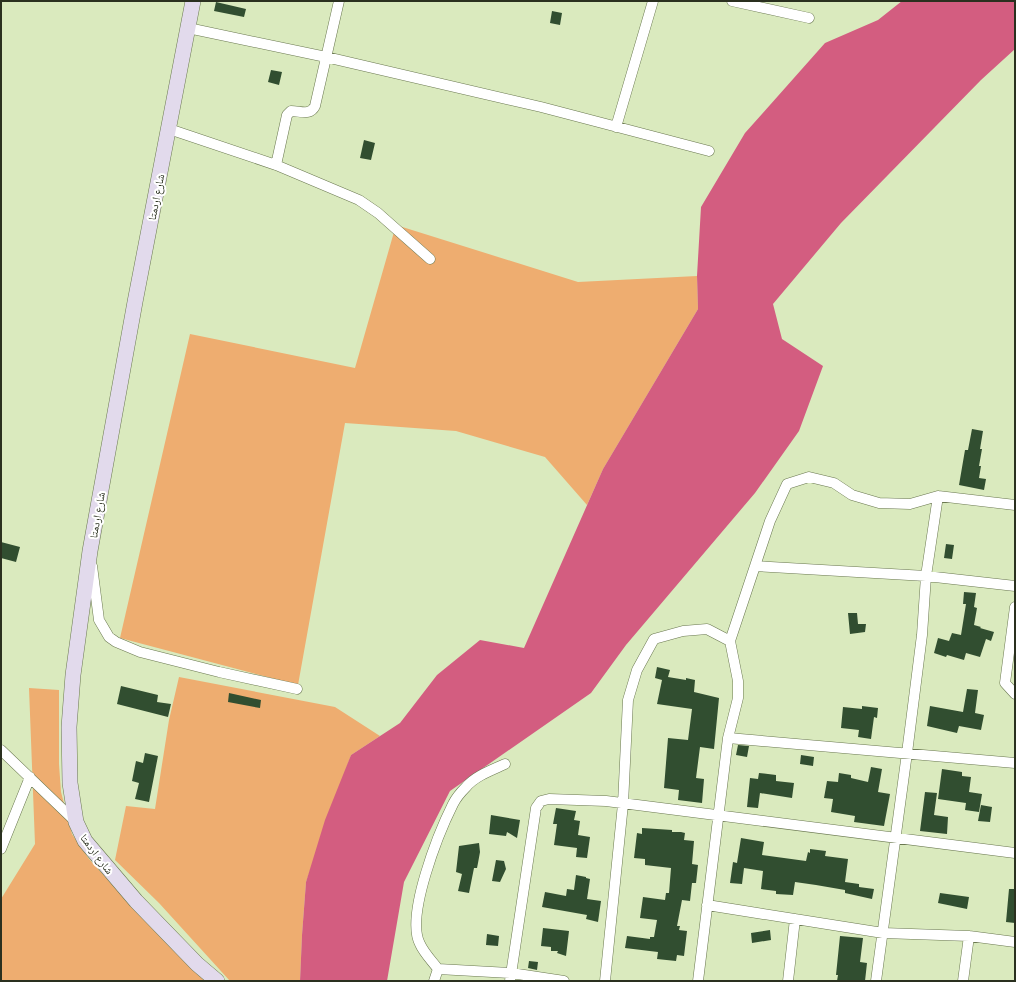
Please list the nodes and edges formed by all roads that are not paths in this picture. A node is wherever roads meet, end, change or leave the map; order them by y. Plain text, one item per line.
1 (193, 1) edge
2 (339, 1) edge
3 (653, 1) edge
4 (732, 1) edge
5 (809, 18) dead end
6 (188, 28) junction
7 (326, 57) junction
8 (616, 127) junction
9 (169, 129) junction
10 (708, 151) dead end
11 (276, 165) junction
12 (430, 259) dead end
13 (938, 496) junction
14 (1015, 505) edge
15 (90, 552) junction
16 (755, 566) junction
17 (926, 576) junction
18 (1015, 586) edge
19 (1015, 607) edge
20 (730, 641) junction
21 (297, 688) dead end
22 (1015, 694) edge
23 (728, 738) junction
24 (1, 750) edge
25 (907, 753) junction
26 (1015, 763) edge
27 (505, 764) dead end
28 (30, 777) junction
29 (623, 804) junction
30 (718, 816) junction
31 (76, 822) junction
32 (896, 838) junction
33 (1, 850) edge
34 (1015, 853) edge
35 (707, 905) junction
36 (795, 919) junction
37 (883, 933) junction
38 (969, 936) junction
39 (1015, 942) edge
40 (438, 969) junction
41 (510, 977) edge
42 (217, 981) edge
43 (434, 981) edge
44 (564, 981) edge
45 (604, 981) edge
46 (698, 981) edge
47 (788, 981) edge
48 (876, 981) edge
49 (963, 981) edge

1 - 6 main road, شارع اردمتا
2 - 7 street
3 - 8 street
4 - 5 street
6 - 7 street
6 - 9 main road, شارع اردمتا
7 - 8 street
7 - 11 street
8 - 10 street
9 - 11 street
9 - 15 main road, شارع اردمتا
11 - 12 street
13 - 14 street
13 - 16 street
13 - 17 street
15 - 21 street
15 - 31 main road, شارع اردمتا
16 - 17 street
16 - 20 street
17 - 18 street
17 - 25 street
19 - 22 street
20 - 23 street
20 - 29 street
23 - 25 street
23 - 30 street
24 - 28 street
25 - 26 street
25 - 32 street
27 - 40 street
28 - 31 street
28 - 33 street
29 - 30 street
29 - 41 street
29 - 45 street
30 - 32 street
30 - 35 street
31 - 42 main road, شارع اردمتا
32 - 34 street
32 - 37 street
35 - 36 street
35 - 46 street
36 - 37 street
36 - 47 street
37 - 38 street
37 - 48 street
38 - 39 street
38 - 49 street
40 - 41 street
40 - 43 street
41 - 44 street

